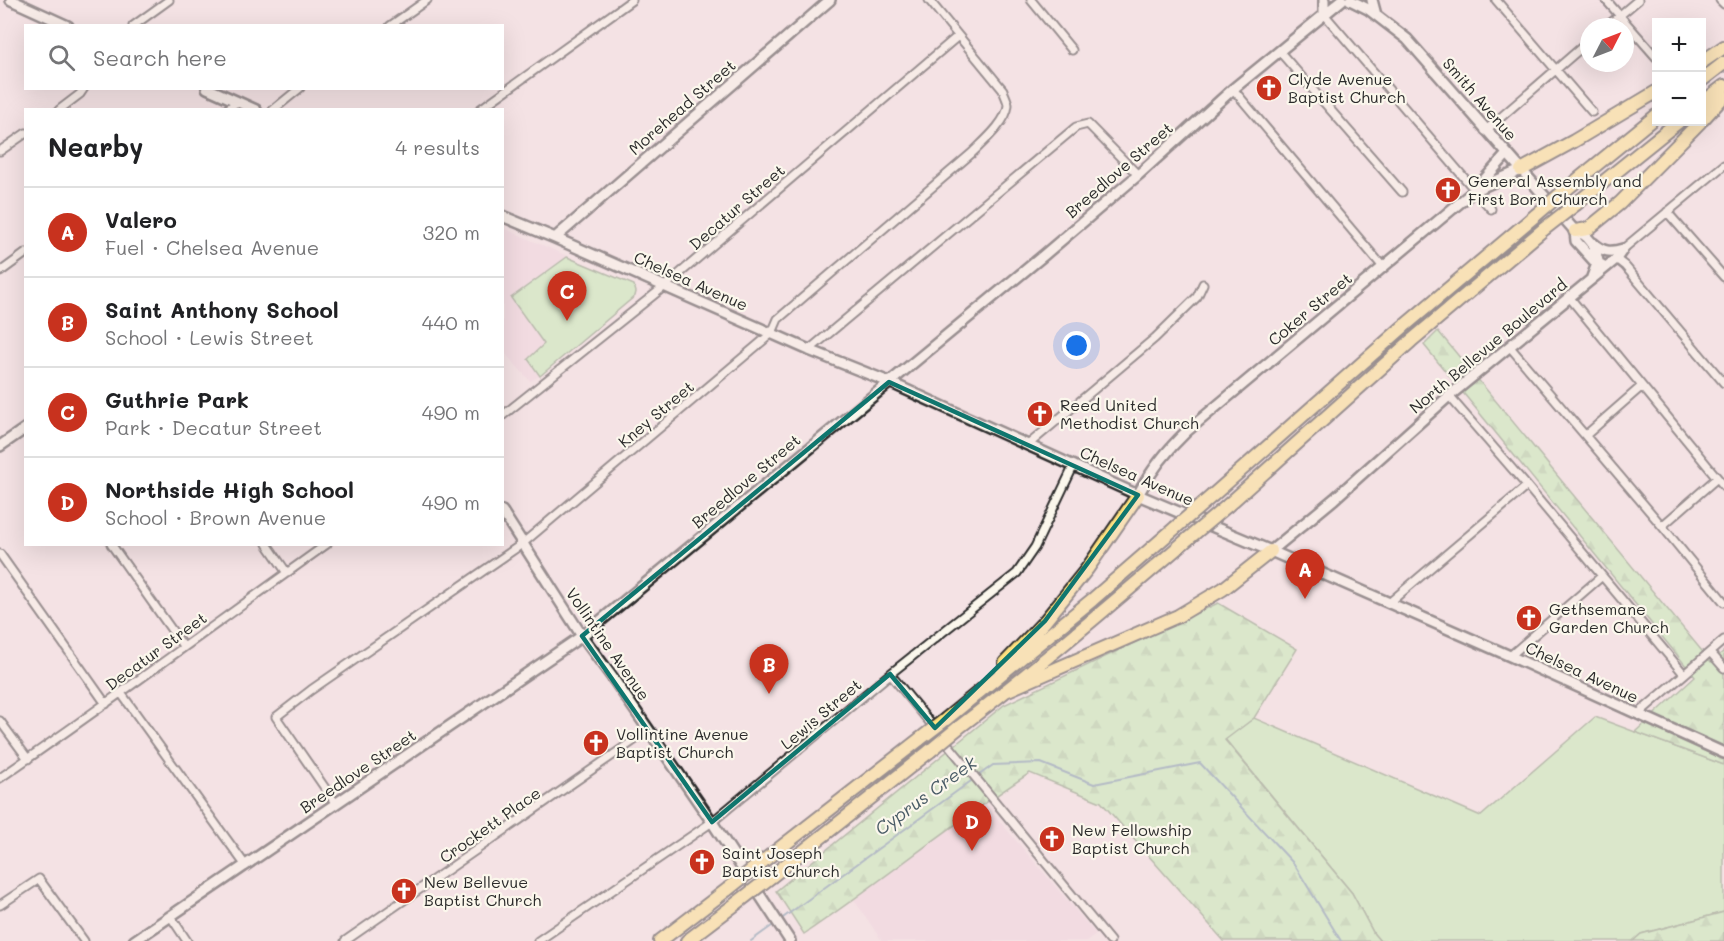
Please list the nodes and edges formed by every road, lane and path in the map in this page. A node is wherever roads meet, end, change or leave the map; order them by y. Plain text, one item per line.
1 (12, 0) edge
2 (169, 0) edge
3 (427, 0) edge
4 (632, 0) edge
5 (830, 0) edge
6 (929, 0) edge
7 (1031, 0) edge
8 (1324, 0) edge
9 (1342, 0) edge
10 (1350, 0) edge
11 (1371, 0) edge
12 (1496, 0) edge
13 (1606, 0) edge
14 (1638, 0) edge
15 (1720, 0) edge
16 (1724, 4) edge
17 (1324, 14) junction
18 (1376, 15) junction
19 (1619, 16) junction
20 (1617, 18) edge
21 (64, 24) edge
22 (136, 24) edge
23 (393, 24) edge
24 (958, 36) junction
25 (1724, 47) edge
26 (1580, 49) edge
27 (1072, 50) dead end
28 (1280, 52) junction
29 (1652, 53) edge
30 (1706, 59) edge
31 (1724, 63) edge
32 (1555, 70) junction
33 (1706, 76) edge
34 (1724, 86) edge
35 (1233, 89) junction
36 (83, 90) edge
37 (211, 90) edge
38 (298, 90) edge
39 (1652, 94) edge
40 (1724, 96) edge
41 (1706, 99) edge
42 (237, 102) junction
43 (62, 108) edge
44 (229, 108) edge
45 (251, 108) edge
46 (275, 108) edge
47 (482, 108) edge
48 (1592, 112) dead end
49 (1706, 116) edge
50 (1652, 119) edge
51 (1673, 126) edge
52 (1696, 126) edge
53 (1485, 130) junction
54 (24, 134) edge
55 (0, 151) edge
56 (1507, 154) junction
57 (1724, 165) edge
58 (1521, 170) junction
59 (1137, 175) junction
60 (1475, 190) junction
61 (1402, 192) dead end
62 (1491, 209) dead end
63 (1668, 212) junction
64 (504, 217) edge
65 (1575, 231) junction
66 (555, 238) junction
67 (1590, 240) junction
68 (1623, 249) junction
69 (24, 255) edge
70 (1613, 261) junction
71 (1598, 264) junction
72 (1383, 267) junction
73 (0, 272) edge
74 (1724, 278) edge
75 (1592, 279) junction
76 (1203, 284) dead end
77 (665, 286) junction
78 (1570, 298) junction
79 (772, 333) junction
80 (1510, 347) junction
81 (809, 350) junction
82 (889, 382) junction
83 (1724, 382) edge
84 (1642, 386) junction
85 (1449, 396) junction
86 (504, 414) edge
87 (24, 429) edge
88 (1586, 435) junction
89 (1029, 444) junction
90 (0, 446) edge
91 (1074, 465) junction
92 (1717, 478) junction
93 (1527, 486) junction
94 (1724, 486) edge
95 (1138, 495) junction
96 (504, 514) edge
97 (1662, 526) junction
98 (522, 544) junction
99 (112, 546) edge
100 (268, 546) edge
101 (324, 546) edge
102 (1271, 551) junction
103 (0, 554) edge
104 (287, 573) junction
105 (1602, 576) junction
106 (1724, 602) edge
107 (1389, 603) junction
108 (582, 636) junction
109 (1724, 640) edge
110 (183, 646) junction
111 (1710, 652) junction
112 (1510, 656) junction
113 (1724, 668) edge
114 (890, 674) junction
115 (1684, 674) junction
116 (1008, 690) junction
117 (121, 693) junction
118 (106, 704) junction
119 (963, 705) junction
120 (1638, 714) junction
121 (0, 722) edge
122 (650, 730) junction
123 (1724, 753) edge
124 (28, 759) junction
125 (0, 778) edge
126 (336, 804) junction
127 (712, 822) junction
128 (246, 866) junction
129 (0, 905) edge
130 (171, 916) junction
131 (788, 937) edge
132 (84, 941) edge
133 (134, 941) edge
134 (187, 941) edge
135 (345, 941) edge
136 (538, 941) edge
137 (660, 941) edge
138 (687, 941) edge
139 (1110, 941) edge

1 - 21 main road
2 - 22 street
3 - 23 street
4 - 47 street
5 - 66 main road, Morehead Street
6 - 24 street
7 - 27 street
8 - 17 main road
9 - 17 main road, Breedlove Street
10 - 18 main road, Smith Avenue
11 - 18 main road
12 - 32 street
13 - 19 street
14 - 19 street
15 - 16 street
17 - 28 main road, Breedlove Street
17 - 60 street
18 - 53 main road, Smith Avenue
19 - 20 street
19 - 29 street
24 - 77 street, Decatur Street
24 - 79 street, Kney Street
25 - 30 highway
26 - 32 street
28 - 35 main road, Breedlove Street
28 - 61 street
31 - 33 highway
32 - 48 street
32 - 53 street
34 - 41 highway
35 - 59 main road, Breedlove Street
35 - 72 street
36 - 43 street
37 - 42 main road
38 - 46 street
39 - 58 highway
40 - 49 highway
42 - 44 street
42 - 45 main road
50 - 119 highway, bridge
51 - 116 highway, bridge
52 - 65 highway
53 - 56 main road, Smith Avenue
54 - 55 street
56 - 58 main road, Smith Avenue
56 - 60 main road
57 - 63 street, North Bellevue Boulevard
58 - 60 main road, Coker Street
58 - 65 main road, Smith Avenue
59 - 81 street
59 - 82 main road, Breedlove Street
60 - 62 street
60 - 72 main road, Coker Street
63 - 68 street, North Bellevue Boulevard
63 - 74 street
64 - 66 main road, Chelsea Avenue
65 - 67 main road, Smith Avenue
65 - 71 main road, Smith Avenue
66 - 77 main road, Chelsea Avenue
67 - 68 main road, Smith Avenue
67 - 71 main road
68 - 70 main road, North Bellevue Boulevard
69 - 73 street
70 - 71 main road
70 - 75 main road, North Bellevue Boulevard
70 - 83 street
71 - 75 main road
72 - 95 main road, Coker Street
75 - 78 main road, North Bellevue Boulevard
76 - 89 street
77 - 79 main road, Chelsea Avenue
77 - 86 street, Decatur Street
78 - 80 main road, North Bellevue Boulevard
78 - 84 street
79 - 81 main road, Chelsea Avenue
79 - 98 street, Kney Street
80 - 85 main road, North Bellevue Boulevard
80 - 88 street
81 - 82 main road, Chelsea Avenue
82 - 89 main road, Chelsea Avenue
82 - 108 main road, Breedlove Street
84 - 88 street
84 - 92 street
85 - 93 street
85 - 102 main road, North Bellevue Boulevard
87 - 90 main road
88 - 97 street
89 - 91 main road, Chelsea Avenue
91 - 95 main road, Chelsea Avenue
91 - 114 street, Lewis Street
92 - 94 street
92 - 97 street
93 - 105 street
93 - 107 street
95 - 102 main road, Chelsea Avenue
95 - 119 highway
96 - 98 main road, Vollintine Avenue
97 - 106 street
98 - 108 main road, Vollintine Avenue
98 - 126 street, Kney Street
99 - 110 street
100 - 104 street
101 - 104 street, Decatur Street
102 - 107 main road, Chelsea Avenue
102 - 116 highway
103 - 118 street
104 - 110 street, Decatur Street
105 - 112 street
105 - 115 street
107 - 112 main road, Chelsea Avenue
108 - 122 main road, Vollintine Avenue
108 - 126 main road, Breedlove Street
109 - 111 street
110 - 117 street, Decatur Street
111 - 113 street
111 - 115 street
112 - 120 main road, Chelsea Avenue
114 - 127 street, Lewis Street
114 - 139 street
115 - 120 street
116 - 138 highway, bridge
117 - 118 street, Decatur Street
117 - 128 street
118 - 124 street, Decatur Street
119 - 137 highway, bridge
120 - 123 main road, Chelsea Avenue
121 - 124 street
122 - 127 main road, Vollintine Avenue
122 - 135 street, Crockett Place
124 - 125 street, Decatur Street
126 - 128 main road, Breedlove Street
127 - 131 main road, Vollintine Avenue
127 - 136 street, Lewis Street
128 - 130 main road, Breedlove Street
129 - 132 street
130 - 133 main road, Breedlove Street
130 - 134 street

